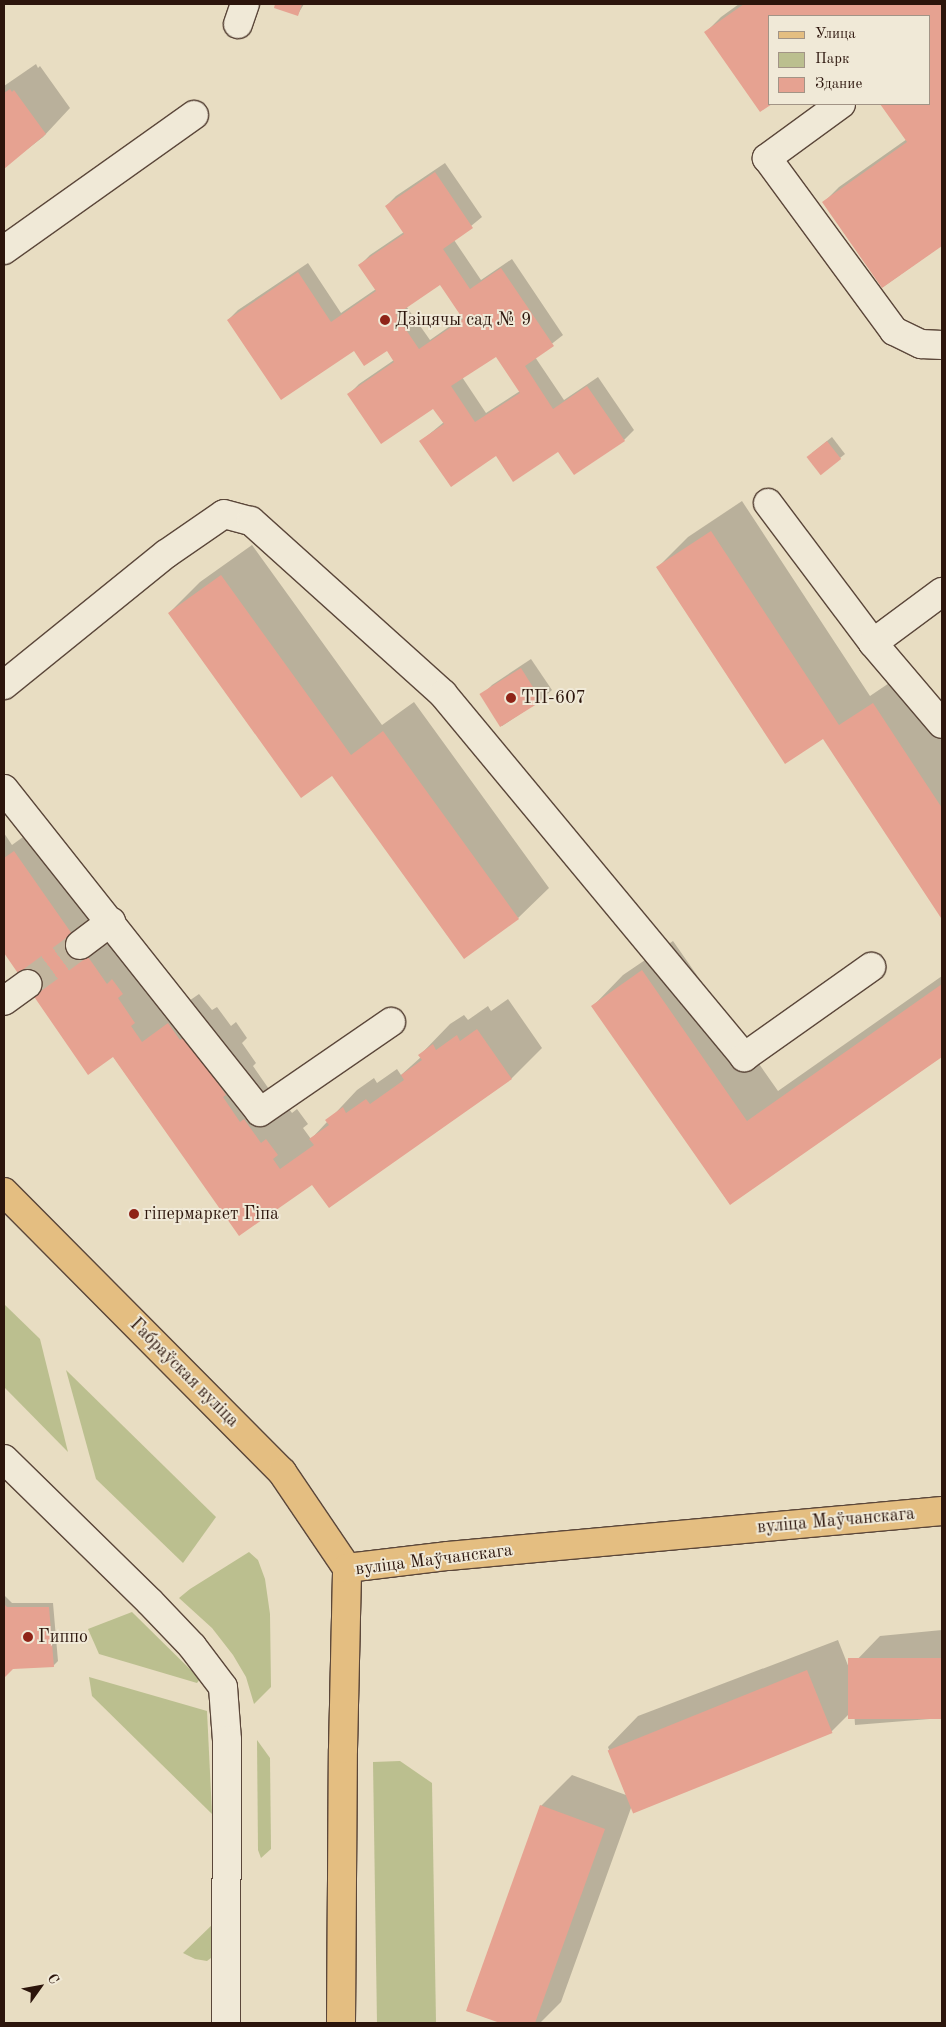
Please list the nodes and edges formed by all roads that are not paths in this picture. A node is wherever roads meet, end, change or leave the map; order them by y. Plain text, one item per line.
1 (840, 105) edge
2 (194, 115) dead end
3 (4, 250) edge
4 (942, 345) edge
5 (768, 502) dead end
6 (942, 592) edge
7 (872, 643) junction
8 (4, 686) edge
9 (942, 724) edge
10 (4, 789) edge
11 (111, 922) junction
12 (80, 945) tunnel mouth
13 (871, 967) dead end
14 (27, 984) tunnel mouth
15 (4, 1001) edge
16 (391, 1022) dead end
17 (4, 1192) edge
18 (4, 1459) edge
19 (942, 1511) edge
20 (347, 1568) junction
21 (226, 2023) edge
22 (341, 2023) edge

1 - 4 lane
2 - 3 lane
5 - 7 lane
6 - 7 lane
7 - 9 lane
8 - 13 lane
10 - 11 lane
11 - 12 lane
11 - 16 lane
14 - 15 lane
17 - 20 main road, Габраўская вуліца
18 - 21 lane
19 - 20 main road, вуліца Маўчанскага
20 - 22 main road, вуліца Маўчанскага

